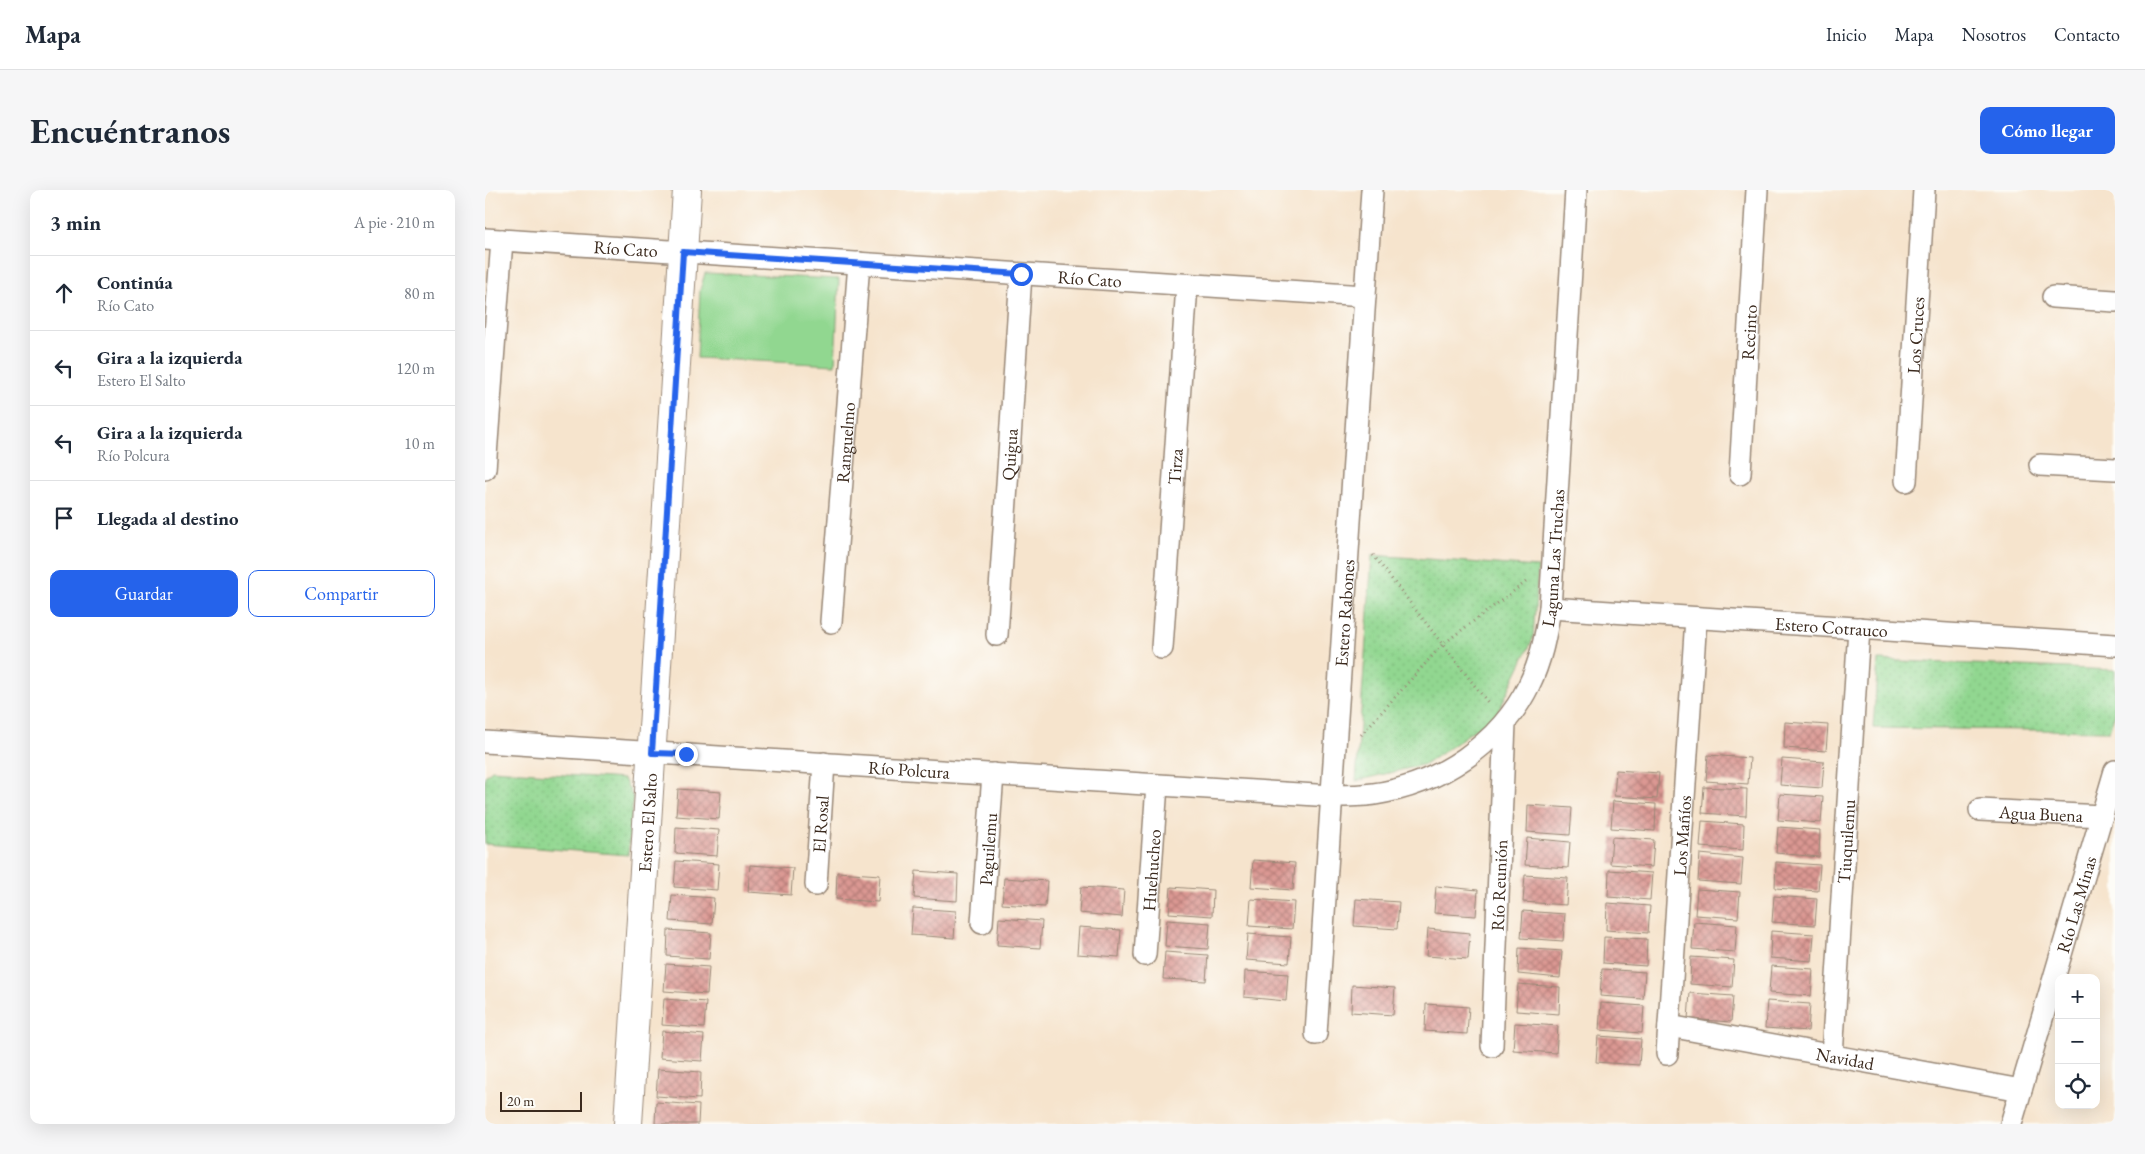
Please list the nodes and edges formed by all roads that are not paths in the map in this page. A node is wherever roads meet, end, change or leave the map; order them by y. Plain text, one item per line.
1 (687, 190) edge
2 (1372, 190) edge
3 (1576, 190) edge
4 (1757, 190) edge
5 (1924, 190) edge
6 (494, 239) edge
7 (683, 252) junction
8 (859, 263) junction
9 (1021, 274) junction
10 (1187, 285) junction
11 (1365, 296) junction
12 (2053, 297) dead end
13 (2115, 300) edge
14 (2040, 465) dead end
15 (485, 468) edge
16 (2115, 469) edge
17 (1739, 474) dead end
18 (1906, 481) dead end
19 (1550, 608) junction
20 (1696, 618) junction
21 (831, 622) dead end
22 (1859, 628) junction
23 (997, 635) dead end
24 (2115, 645) edge
25 (1162, 648) dead end
26 (1505, 723) junction
27 (485, 742) edge
28 (652, 753) junction
29 (824, 763) junction
30 (2115, 771) edge
31 (993, 774) junction
32 (1157, 785) junction
33 (1332, 796) junction
34 (1980, 810) dead end
35 (2101, 816) junction
36 (816, 885) dead end
37 (982, 923) dead end
38 (1145, 955) dead end
39 (1669, 1026) junction
40 (1317, 1034) dead end
41 (1492, 1046) dead end
42 (1667, 1054) dead end
43 (1832, 1056) junction
44 (2021, 1090) junction
45 (628, 1124) edge
46 (2011, 1124) edge

1 - 7 street, Estero El Salto
2 - 11 street, Estero Rabones
3 - 19 street, Laguna Las Truchas
4 - 17 street, Recinto
5 - 18 street, Los Cruces
6 - 7 street, Río Cato
6 - 15 street
7 - 8 street, Río Cato
7 - 28 street, Estero El Salto
8 - 9 street, Río Cato
8 - 21 street, Ranguelmo
9 - 10 street, Río Cato
9 - 23 street, Quigua
10 - 11 street, Río Cato
10 - 25 street, Tirza
11 - 33 street, Estero Rabones
12 - 13 street
14 - 16 street
19 - 20 street, Estero Cotrauco
19 - 26 street, Laguna Las Truchas
20 - 22 street, Estero Cotrauco
20 - 39 street, Los Mañíos
22 - 24 street, Estero Cotrauco
22 - 43 street, Tiuquilemu
26 - 33 street, Laguna Las Truchas
26 - 41 street, Río Reunión
27 - 28 street, Río Polcura
28 - 29 street, Río Polcura
28 - 45 street, Estero El Salto
29 - 31 street, Río Polcura
29 - 36 street, El Rosal
30 - 35 street, Río Las Minas
31 - 32 street, Río Polcura
31 - 37 street, Paguilemu
32 - 33 street, Río Polcura
32 - 38 street, Huehucheo
33 - 40 street, Estero Rabones
34 - 35 street, Agua Buena
35 - 44 street, Río Las Minas
39 - 42 street, Los Mañíos
39 - 43 street, Navidad
43 - 44 street, Navidad
44 - 46 street, Río Las Minas

